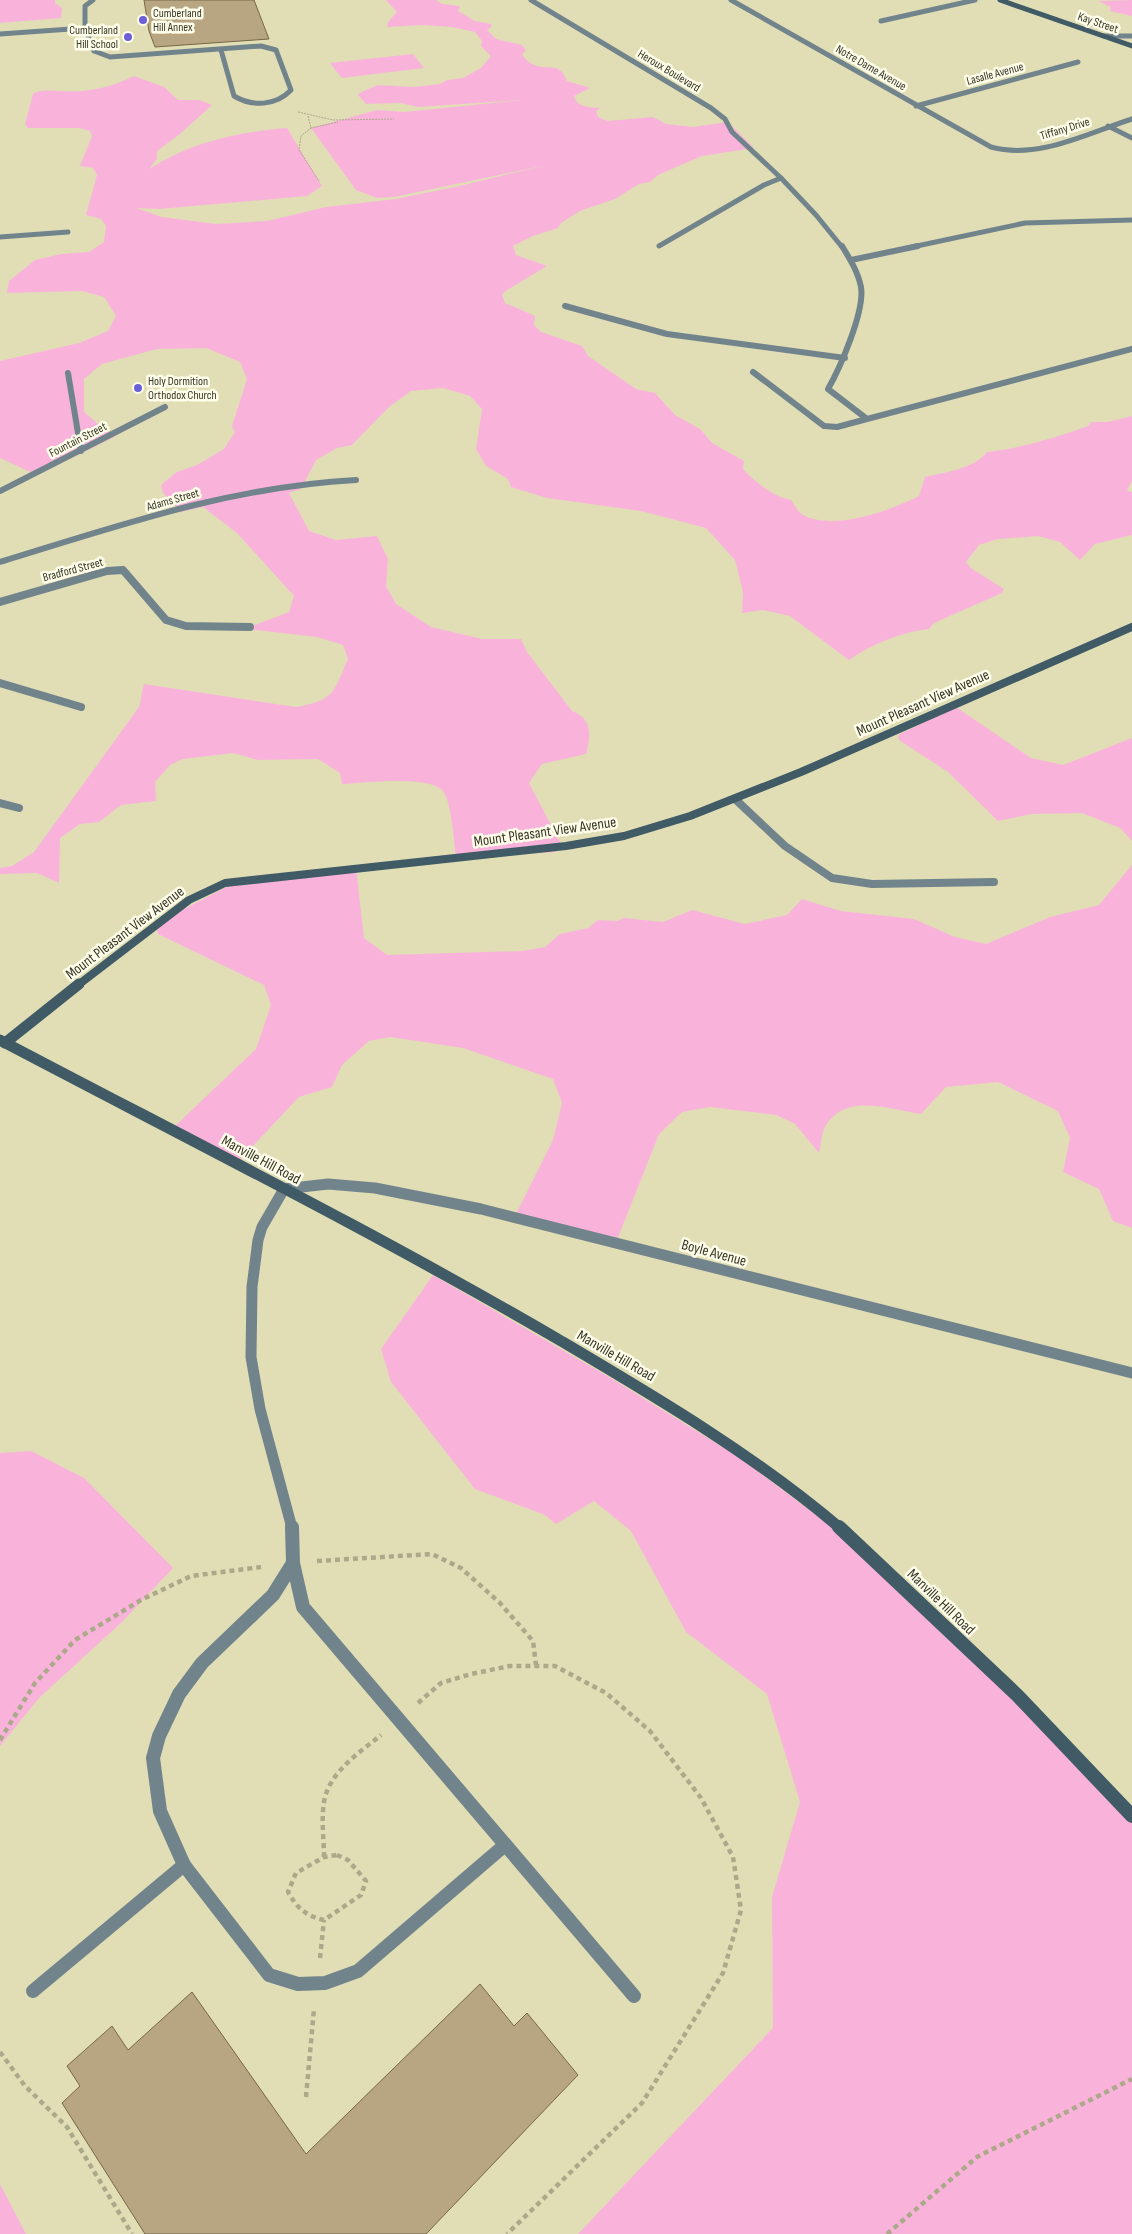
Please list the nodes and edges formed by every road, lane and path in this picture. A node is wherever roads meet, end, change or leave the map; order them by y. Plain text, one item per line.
1 (93, 0) edge
2 (531, 0) edge
3 (732, 0) edge
4 (975, 0) edge
5 (1000, 0) edge
6 (881, 21) dead end
7 (85, 28) junction
8 (0, 34) edge
9 (1104, 36) junction
10 (1132, 36) edge
11 (1132, 46) edge
12 (221, 50) junction
13 (1078, 62) dead end
14 (916, 106) junction
15 (292, 110) dead end
16 (308, 116) junction
17 (394, 119) dead end
18 (1132, 119) edge
19 (342, 121) junction
20 (1108, 126) junction
21 (311, 128) junction
22 (1132, 138) edge
23 (1002, 150) joint
24 (781, 178) junction
25 (319, 181) dead end
26 (1132, 220) edge
27 (68, 232) dead end
28 (0, 237) edge
29 (659, 246) dead end
30 (851, 260) junction
31 (566, 306) dead end
32 (1132, 349) edge
33 (845, 358) junction
34 (753, 372) dead end
35 (68, 373) dead end
36 (165, 407) dead end
37 (867, 419) junction
38 (81, 451) junction
39 (356, 480) dead end
40 (0, 491) edge
41 (0, 562) edge
42 (0, 602) edge
43 (250, 627) dead end
44 (1132, 627) edge
45 (0, 684) edge
46 (81, 708) dead end
47 (734, 799) junction
48 (0, 803) edge
49 (19, 808) dead end
50 (994, 882) dead end
51 (2, 1042) edge
52 (284, 1190) junction
53 (1132, 1373) edge
54 (292, 1563) junction
55 (399, 1720) junction
56 (1132, 1816) edge
57 (505, 1845) junction
58 (324, 1857) junction
59 (184, 1865) junction
60 (33, 1991) dead end
61 (634, 1996) dead end
62 (0, 2052) edge
63 (1132, 2079) edge
64 (132, 2234) edge
65 (507, 2234) edge
66 (887, 2234) edge

1 - 7 street
2 - 24 street, Heroux Boulevard
3 - 14 street, Notre Dame Avenue
4 - 6 street
5 - 9 street, Kay Street
7 - 8 street
7 - 12 street
9 - 10 street
9 - 11 street, Kay Street
12 - 12 street
13 - 14 street, Lasalle Avenue
14 - 23 street, Notre Dame Avenue
15 - 16 path
16 - 19 path
16 - 21 path
17 - 19 path
18 - 20 street, Tiffany Drive
19 - 21 path
20 - 22 street
20 - 23 street, Tiffany Drive
21 - 25 path
24 - 29 street
24 - 30 street, Heroux Boulevard
26 - 30 street
27 - 28 street
30 - 33 street, Heroux Boulevard
31 - 33 street
32 - 37 street
33 - 37 street, Heroux Boulevard
34 - 37 street
35 - 38 street
36 - 38 street, Fountain Street
38 - 40 street, Fountain Street
39 - 41 street, Adams Street
42 - 43 street, Bradford Street
44 - 47 street, Mount Pleasant View Avenue
45 - 46 street
47 - 50 street
47 - 51 street, Mount Pleasant View Avenue
48 - 49 street
51 - 52 street, Manville Hill Road
52 - 53 street, Boyle Avenue
52 - 54 street
52 - 56 street, Manville Hill Road
54 - 55 street
54 - 59 street
55 - 57 street
55 - 58 path
55 - 65 path
57 - 59 street
57 - 61 street
58 - 58 path
59 - 60 street
62 - 64 path
63 - 66 path

